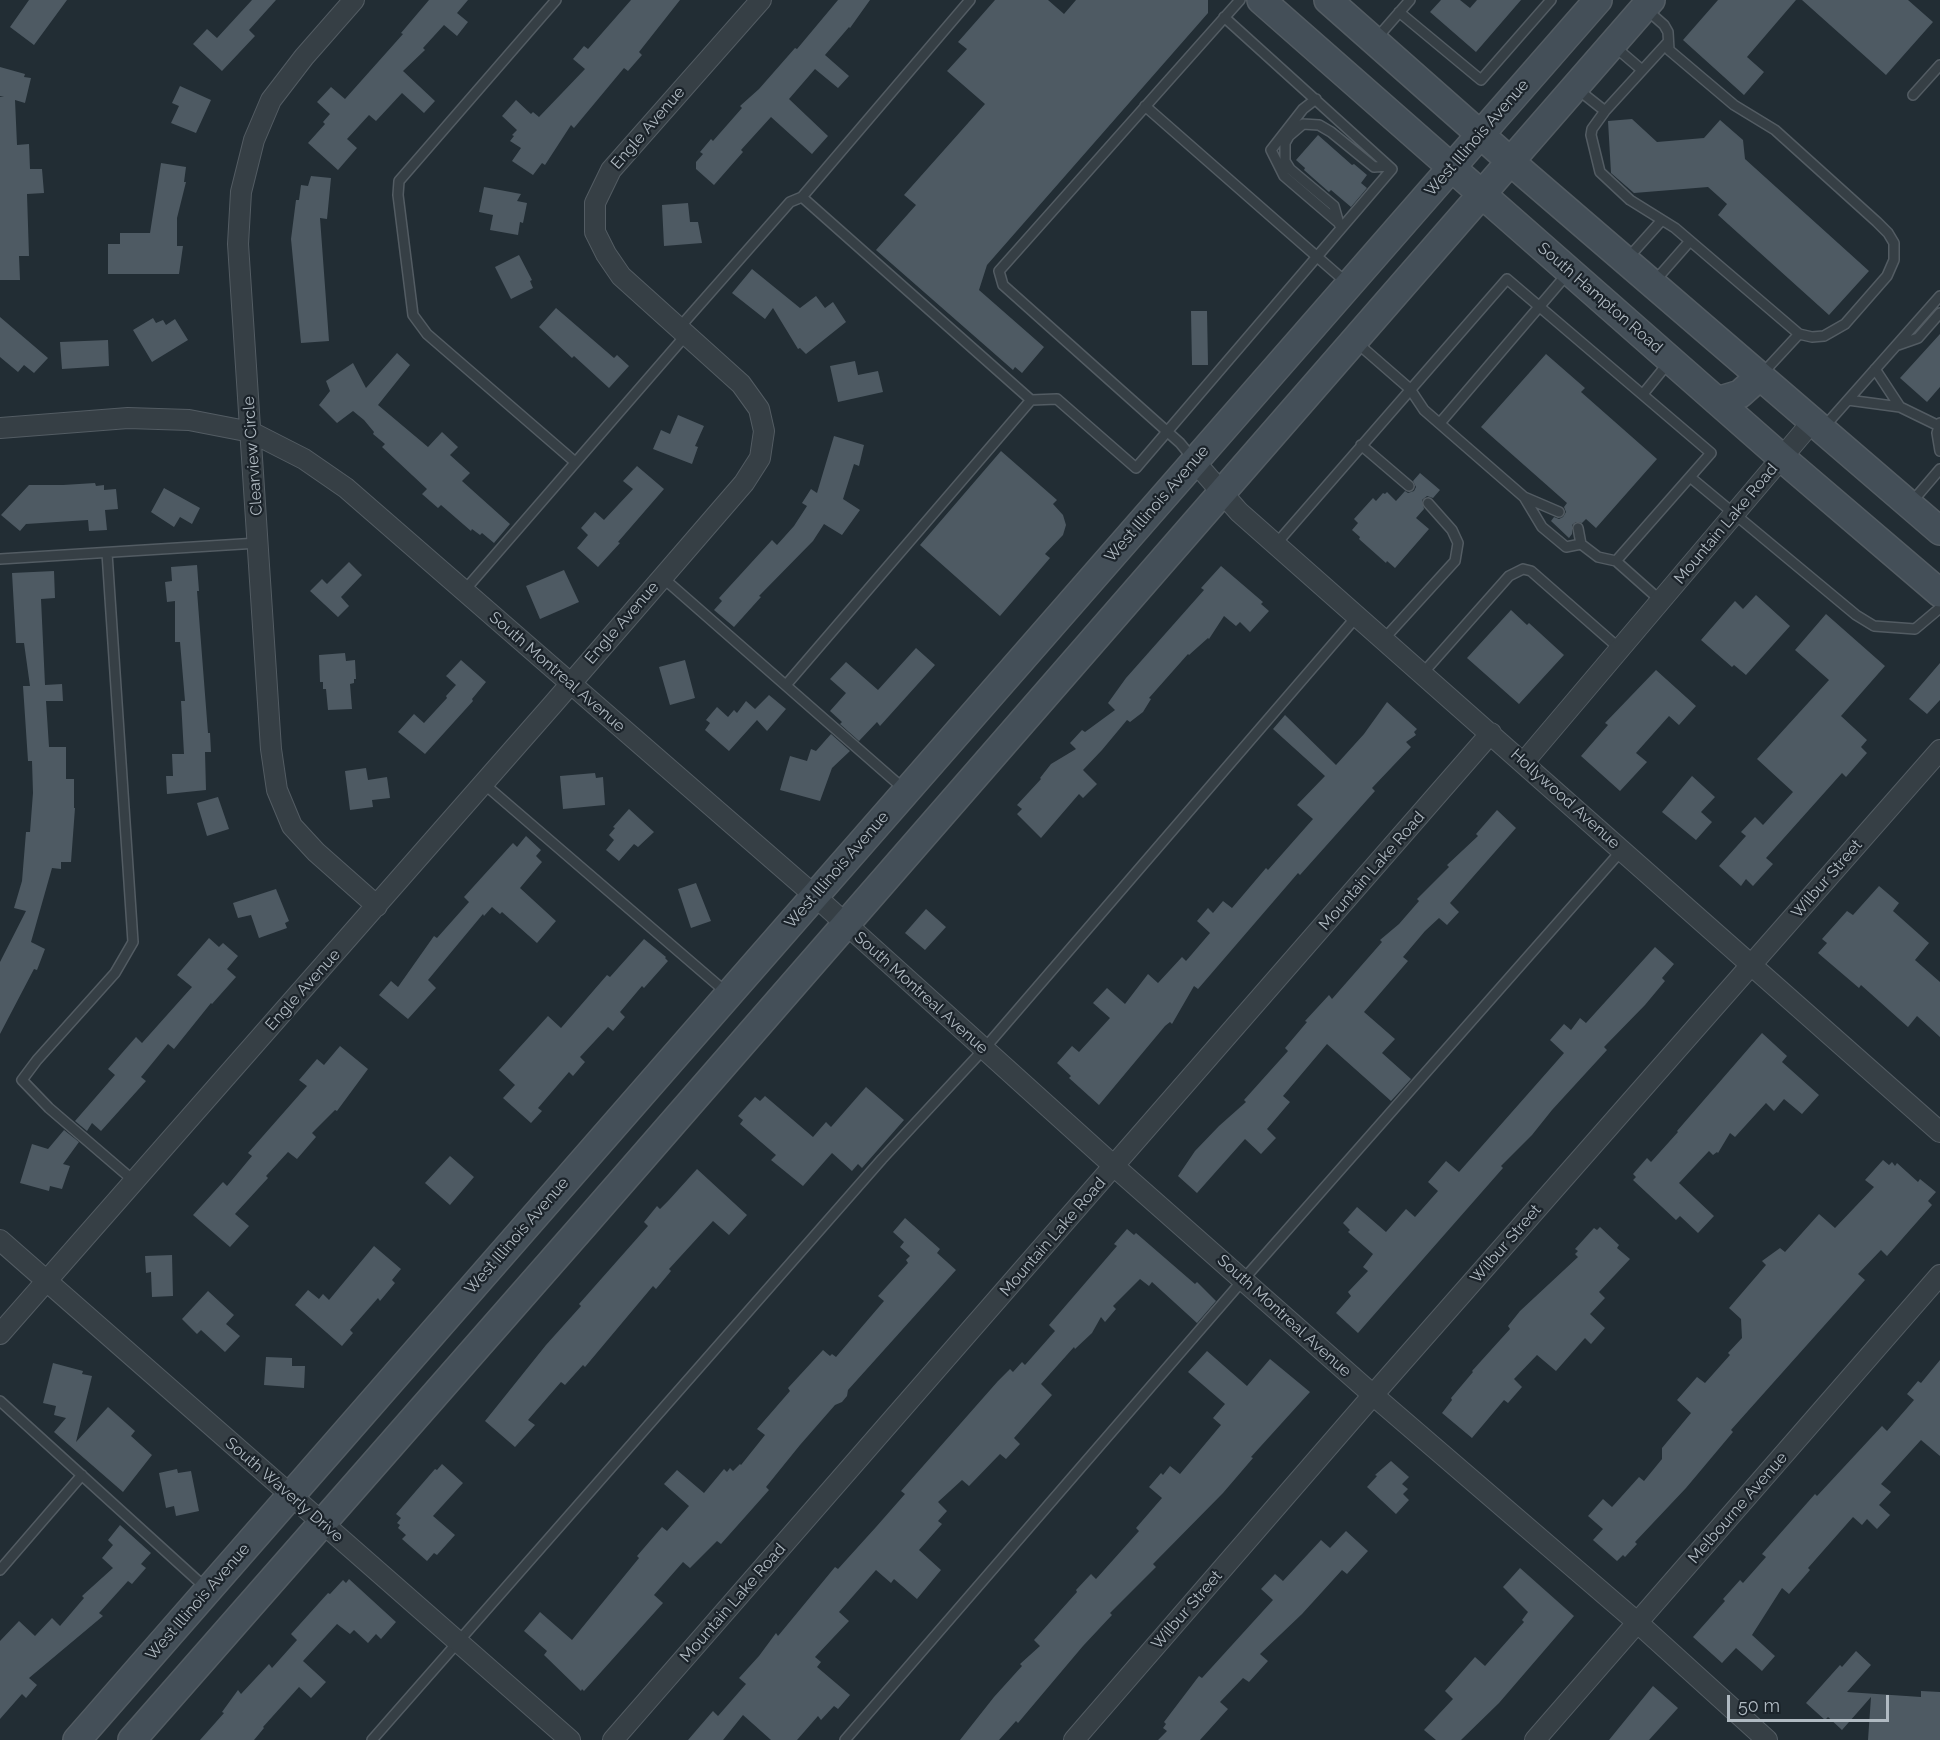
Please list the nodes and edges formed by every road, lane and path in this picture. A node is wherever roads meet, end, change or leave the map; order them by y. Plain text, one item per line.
1 (354, 0) edge
2 (556, 0) edge
3 (761, 0) edge
4 (970, 0) edge
5 (1240, 0) edge
6 (1261, 0) edge
7 (1328, 0) edge
8 (1410, 0) edge
9 (1551, 0) edge
10 (1598, 0) edge
11 (1648, 4) edge
12 (1399, 12) junction
13 (1224, 17) junction
14 (1374, 41) junction
15 (1668, 42) junction
16 (1612, 45) junction
17 (1940, 65) edge
18 (1642, 70) junction
19 (1575, 86) junction
20 (1913, 95) dead end
21 (1316, 99) junction
22 (1145, 106) junction
23 (1605, 111) junction
24 (1480, 135) junction
25 (1510, 161) junction
26 (1390, 167) junction
27 (1451, 168) junction
28 (1481, 194) junction
29 (802, 196) junction
30 (1662, 220) junction
31 (1342, 226) junction
32 (1690, 241) junction
33 (1318, 257) junction
34 (1625, 261) junction
35 (1570, 272) junction
36 (1349, 284) junction
37 (1652, 284) junction
38 (1940, 296) edge
39 (1538, 307) junction
40 (1940, 313) edge
41 (682, 331) junction
42 (1799, 334) junction
43 (1354, 340) junction
44 (1895, 346) junction
45 (1671, 360) junction
46 (1875, 369) junction
47 (1760, 377) junction
48 (1410, 389) junction
49 (1643, 394) junction
50 (1848, 399) junction
51 (1031, 400) junction
52 (1717, 401) junction
53 (1900, 407) junction
54 (1440, 423) junction
55 (1939, 424) edge
56 (1816, 426) junction
57 (0, 428) edge
58 (251, 432) junction
59 (1167, 432) junction
60 (1361, 446) junction
61 (1940, 451) edge
62 (1782, 458) junction
63 (574, 462) junction
64 (1195, 462) junction
65 (1940, 469) edge
66 (1690, 477) junction
67 (1409, 486) dead end
68 (1222, 492) junction
69 (1524, 497) junction
70 (1428, 503) dead end
71 (1909, 505) junction
72 (1559, 512) dead end
73 (1734, 514) junction
74 (1578, 528) dead end
75 (1940, 531) edge
76 (259, 543) junction
77 (1276, 544) junction
78 (1581, 544) junction
79 (107, 553) junction
80 (0, 559) edge
81 (1616, 561) junction
82 (662, 577) junction
83 (464, 591) junction
84 (1940, 593) edge
85 (1661, 601) junction
86 (1940, 608) edge
87 (1358, 615) junction
88 (1384, 639) junction
89 (1620, 649) junction
90 (1423, 673) junction
91 (570, 684) junction
92 (786, 686) junction
93 (1491, 733) junction
94 (1940, 750) edge
95 (1524, 762) junction
96 (483, 783) junction
97 (906, 791) junction
98 (1622, 850) junction
99 (814, 896) junction
100 (377, 906) junction
101 (846, 924) junction
102 (1752, 965) junction
103 (728, 995) junction
104 (984, 1049) junction
105 (1940, 1132) edge
106 (1115, 1167) junction
107 (134, 1181) junction
108 (550, 1198) junction
109 (583, 1226) junction
110 (0, 1240) edge
111 (1940, 1275) edge
112 (1243, 1280) junction
113 (45, 1281) junction
114 (0, 1334) edge
115 (1373, 1395) junction
116 (0, 1401) edge
117 (82, 1476) junction
118 (290, 1496) junction
119 (322, 1524) junction
120 (0, 1570) edge
121 (208, 1590) junction
122 (1638, 1623) junction
123 (458, 1642) junction
124 (77, 1740) edge
125 (132, 1740) edge
126 (372, 1740) edge
127 (570, 1740) edge
128 (613, 1740) edge
129 (845, 1740) edge
130 (1074, 1740) edge
131 (1535, 1740) edge
132 (1766, 1740) edge

1 - 58 street, Clearview Circle
2 - 63 lane
3 - 41 street, Engle Avenue
4 - 29 lane
5 - 13 lane
6 - 27 main road, South Hampton Road
7 - 14 main road
8 - 12 lane
9 - 12 lane
10 - 24 main road, West Illinois Avenue
11 - 15 lane
11 - 16 main road
12 - 14 lane
13 - 21 lane
13 - 22 lane
14 - 24 main road
15 - 18 lane
15 - 42 lane
16 - 18 lane
16 - 19 main road
17 - 20 lane
18 - 23 lane
19 - 23 lane
19 - 25 main road
21 - 26 lane
21 - 31 lane
22 - 33 lane
22 - 59 lane
23 - 30 lane
24 - 25 main road
24 - 27 main road, West Illinois Avenue
25 - 28 main road
25 - 34 main road
26 - 31 lane
26 - 31 lane
27 - 28 main road, South Hampton Road
27 - 36 main road, West Illinois Avenue
28 - 35 main road, South Hampton Road
28 - 43 main road
29 - 41 lane
29 - 51 lane
30 - 32 lane
30 - 34 lane
31 - 33 lane
32 - 37 lane
32 - 42 lane
33 - 36 lane
33 - 59 lane
34 - 37 main road
35 - 39 lane
35 - 45 main road, South Hampton Road
36 - 64 main road, West Illinois Avenue
37 - 47 main road
38 - 44 lane
39 - 48 lane
39 - 49 lane
39 - 54 lane
40 - 44 lane
41 - 63 lane
41 - 82 street, Engle Avenue
42 - 47 lane
43 - 48 lane
43 - 68 main road
44 - 46 lane
45 - 49 lane
45 - 52 main road, South Hampton Road
46 - 50 lane
46 - 53 lane
47 - 52 main road
47 - 56 main road
48 - 54 lane
48 - 60 lane
49 - 66 lane
50 - 53 lane
50 - 56 lane
51 - 59 lane
51 - 92 lane
52 - 62 main road, South Hampton Road
53 - 55 lane
54 - 69 lane
55 - 61 lane
56 - 62 street, Mountain Lake Road
56 - 71 main road
57 - 58 street, South Montreal Avenue
58 - 76 street, Clearview Circle
58 - 83 street, South Montreal Avenue
59 - 64 lane
60 - 67 lane
60 - 77 lane
62 - 73 street, Mountain Lake Road
62 - 84 main road, South Hampton Road
63 - 83 lane
64 - 68 street, Hollywood Avenue
64 - 97 main road, West Illinois Avenue
65 - 71 lane
66 - 73 lane
66 - 81 lane
68 - 77 street, Hollywood Avenue
68 - 101 main road
69 - 72 lane
69 - 78 lane
70 - 88 lane
71 - 75 main road
73 - 85 street, Mountain Lake Road
73 - 86 lane
74 - 78 lane
76 - 79 lane
76 - 100 street, Clearview Circle
77 - 87 street, Hollywood Avenue
78 - 81 lane
79 - 80 lane
79 - 107 lane
81 - 85 lane
82 - 91 street, Engle Avenue
82 - 92 lane
83 - 91 street, South Montreal Avenue
85 - 89 street, Mountain Lake Road
87 - 88 street, Hollywood Avenue
87 - 104 lane
88 - 90 street, Hollywood Avenue
89 - 90 lane
89 - 95 street, Mountain Lake Road
90 - 93 street, Hollywood Avenue
91 - 96 street, Engle Avenue
91 - 99 street, South Montreal Avenue
92 - 97 lane
93 - 95 street, Hollywood Avenue
93 - 106 street, Mountain Lake Road
94 - 102 street, Wilbur Street
95 - 98 street, Hollywood Avenue
96 - 100 street, Engle Avenue
96 - 103 lane
97 - 99 main road, West Illinois Avenue
98 - 102 street, Hollywood Avenue
98 - 112 lane
99 - 101 street, South Montreal Avenue
99 - 103 main road, West Illinois Avenue
100 - 107 street, Engle Avenue
101 - 104 street, South Montreal Avenue
101 - 109 main road
102 - 105 street, Hollywood Avenue
102 - 115 street, Wilbur Street
103 - 108 main road, West Illinois Avenue
104 - 106 street, South Montreal Avenue
104 - 123 lane
106 - 112 street, South Montreal Avenue
106 - 128 street, Mountain Lake Road
107 - 113 street, Engle Avenue
108 - 109 main road
108 - 118 main road, West Illinois Avenue
109 - 119 main road
110 - 113 street, South Waverly Drive
111 - 122 street, Melbourne Avenue
112 - 115 street, South Montreal Avenue
112 - 129 lane
113 - 114 street, Engle Avenue
113 - 118 street, South Waverly Drive
115 - 122 street, South Montreal Avenue
115 - 130 street, Wilbur Street
116 - 117 lane
117 - 120 lane
117 - 121 lane
118 - 119 street, South Waverly Drive
118 - 121 main road, West Illinois Avenue
119 - 123 street, South Waverly Drive
119 - 125 main road
121 - 124 main road, West Illinois Avenue
122 - 131 street, Melbourne Avenue
122 - 132 street, South Montreal Avenue
123 - 126 lane
123 - 127 street, South Waverly Drive

